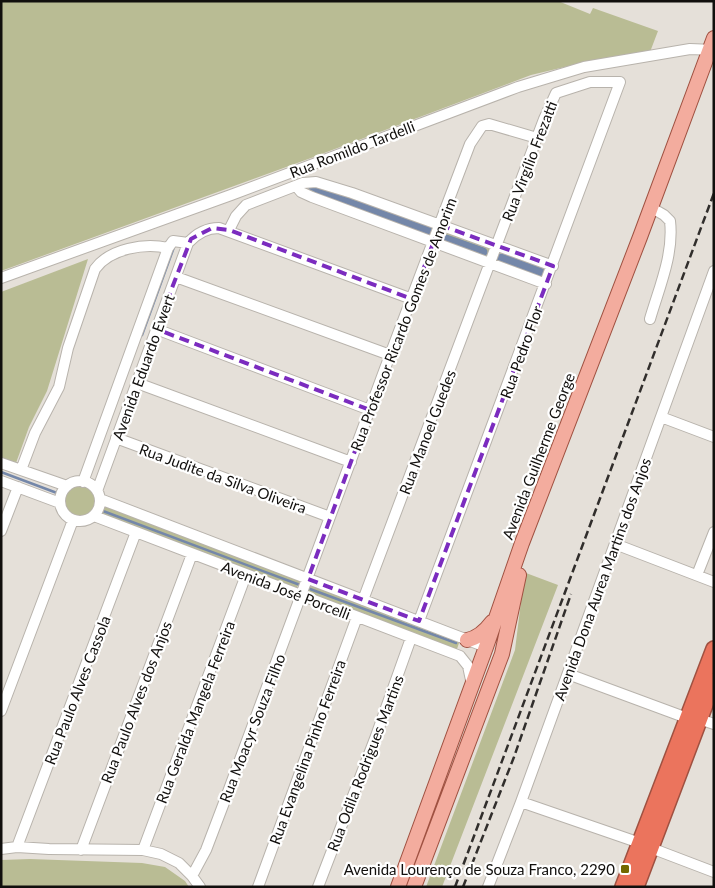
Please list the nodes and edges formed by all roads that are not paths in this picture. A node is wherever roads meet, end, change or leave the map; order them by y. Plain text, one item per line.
1 (713, 49) edge
2 (620, 82) joint
3 (537, 138) junction
4 (296, 186) junction
5 (657, 211) junction
6 (440, 225) junction
7 (229, 230) junction
8 (433, 242) junction
9 (188, 243) junction
10 (496, 246) junction
11 (168, 248) junction
12 (490, 263) junction
13 (553, 266) junction
14 (714, 271) edge
15 (176, 277) junction
16 (1, 278) edge
17 (546, 284) junction
18 (710, 290) edge
19 (412, 299) junction
20 (650, 319) dead end
21 (156, 329) junction
22 (390, 355) junction
23 (137, 383) junction
24 (370, 410) junction
25 (661, 417) junction
26 (714, 437) edge
27 (116, 438) junction
28 (351, 462) junction
29 (1, 463) edge
30 (21, 470) junction
31 (1, 481) edge
32 (84, 482) junction
33 (67, 486) junction
34 (18, 487) junction
35 (99, 496) junction
36 (60, 503) junction
37 (94, 516) junction
38 (330, 517) junction
39 (73, 520) junction
40 (1, 531) edge
41 (136, 532) junction
42 (714, 532) edge
43 (615, 544) junction
44 (192, 554) junction
45 (246, 575) junction
46 (697, 575) junction
47 (308, 579) junction
48 (714, 582) edge
49 (302, 596) junction
50 (363, 600) junction
51 (496, 615) junction
52 (357, 617) junction
53 (419, 621) junction
54 (411, 638) junction
55 (467, 640) junction
56 (486, 647) junction
57 (714, 650) edge
58 (460, 656) junction
59 (568, 674) junction
60 (714, 681) edge
61 (472, 685) junction
62 (488, 690) junction
63 (1, 711) edge
64 (693, 719) junction
65 (714, 724) edge
66 (521, 802) junction
67 (646, 846) junction
68 (17, 847) junction
69 (1, 850) edge
70 (81, 850) junction
71 (143, 850) junction
72 (714, 872) edge
73 (192, 876) junction
74 (200, 887) edge
75 (258, 887) edge
76 (318, 887) edge
77 (398, 887) edge
78 (414, 887) edge
79 (488, 887) edge
80 (623, 887) edge
81 (636, 887) edge

1 - 5 main road, Avenida Guilherme George
1 - 16 street, Rua Romildo Tardelli
1 - 51 main road, Avenida Guilherme George
2 - 3 street, Rua Virgílio Frezatti
2 - 13 street, Rua Pedro Flor
3 - 6 street, Rua Professor Ricardo Gomes de Amorim
3 - 10 street, Rua Virgílio Frezatti
4 - 6 street
4 - 7 street
4 - 8 street
5 - 20 street
5 - 62 main road, Avenida Guilherme George
6 - 8 street, Rua Professor Ricardo Gomes de Amorim
6 - 10 street
7 - 9 street
7 - 19 street
8 - 12 street
8 - 19 street, Rua Professor Ricardo Gomes de Amorim
9 - 11 street
9 - 15 street, Avenida Eduardo Ewert
10 - 12 street, Rua Virgílio Frezatti
10 - 13 street
11 - 30 street
11 - 32 street, Avenida Eduardo Ewert
12 - 17 street
12 - 50 street, Rua Manoel Guedes
13 - 17 street, Rua Pedro Flor
14 - 18 street, Avenida Dona Aurea Martins dos Anjos
15 - 21 street, Avenida Eduardo Ewert
15 - 22 street
17 - 53 street, Rua Pedro Flor
18 - 25 street, Avenida Dona Aurea Martins dos Anjos
19 - 22 street, Rua Professor Ricardo Gomes de Amorim
21 - 23 street, Avenida Eduardo Ewert
21 - 24 street
22 - 24 street, Rua Professor Ricardo Gomes de Amorim
23 - 27 street, Avenida Eduardo Ewert
23 - 28 street
24 - 28 street, Rua Professor Ricardo Gomes de Amorim
25 - 26 street
25 - 43 street, Avenida Dona Aurea Martins dos Anjos
27 - 35 street, Avenida Eduardo Ewert
27 - 38 street, Rua Judite da Silva Oliveira
28 - 38 street, Rua Professor Ricardo Gomes de Amorim
29 - 30 street
30 - 33 street
31 - 34 street
32 - 33 street
32 - 35 street
33 - 36 street
34 - 36 street
34 - 40 street
35 - 37 street
35 - 47 street, Avenida José Porcelli
36 - 39 street
37 - 39 street
37 - 41 street, Avenida José Porcelli
38 - 47 street, Rua Professor Ricardo Gomes de Amorim
39 - 63 street
41 - 44 street, Avenida José Porcelli
41 - 68 street, Rua Paulo Alves Cassola
42 - 46 street
43 - 46 street
43 - 59 street, Avenida Dona Aurea Martins dos Anjos
44 - 45 street, Avenida José Porcelli
44 - 70 street, Rua Paulo Alves dos Anjos
45 - 49 street, Avenida José Porcelli
45 - 71 street, Rua Geralda Mangela Ferreira
46 - 48 street
47 - 49 street, Rua Moacyr Souza Filho
47 - 50 street, Avenida José Porcelli
49 - 52 street, Avenida José Porcelli
49 - 73 street, Rua Moacyr Souza Filho
50 - 53 street, Avenida José Porcelli
51 - 55 main road
51 - 56 main road, Avenida Guilherme George
52 - 54 street, Avenida José Porcelli
52 - 75 street, Rua Evangelina Pinho Ferreira
53 - 55 street, Avenida José Porcelli
54 - 58 street, Avenida José Porcelli
54 - 76 street, Rua Odila Rodrigues Martins
55 - 56 street, Avenida José Porcelli
55 - 58 street
56 - 61 main road, Avenida Guilherme George
56 - 62 main road
57 - 64 highway
58 - 61 street
59 - 64 street
59 - 66 street, Avenida Dona Aurea Martins dos Anjos
60 - 64 highway
61 - 77 main road, Avenida Guilherme George
62 - 78 main road, Avenida Guilherme George
64 - 65 street
64 - 67 highway
66 - 67 street
66 - 79 street, Avenida Dona Aurea Martins dos Anjos
67 - 72 street
67 - 80 highway
67 - 81 highway
68 - 69 street
68 - 70 street
70 - 71 street
71 - 73 street
73 - 74 street

